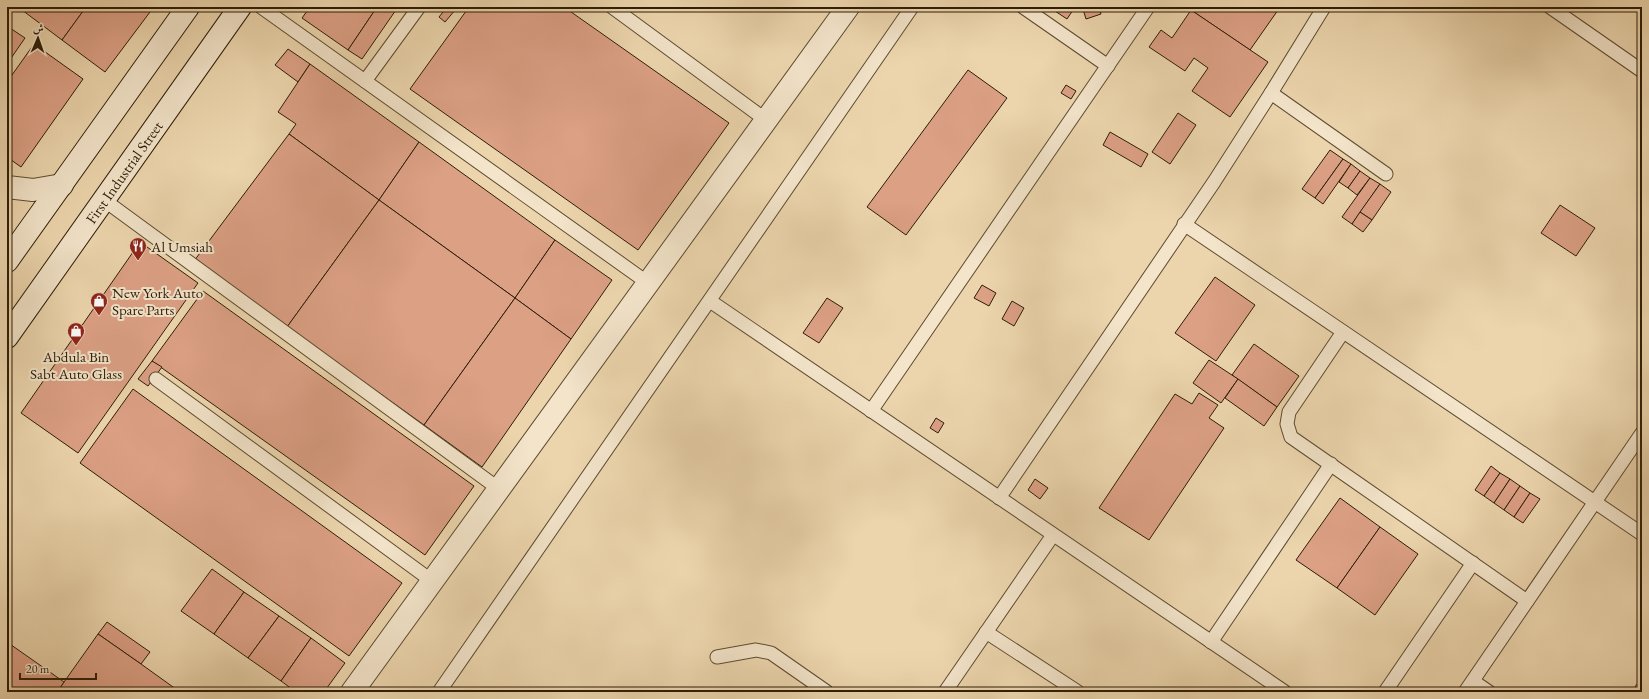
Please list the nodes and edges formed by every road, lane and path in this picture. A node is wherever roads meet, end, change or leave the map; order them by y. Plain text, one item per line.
1 (188, 7) edge
2 (240, 7) edge
3 (261, 7) edge
4 (419, 7) edge
5 (612, 7) edge
6 (848, 7) edge
7 (912, 7) edge
8 (1023, 7) edge
9 (1148, 7) edge
10 (1323, 7) edge
11 (1552, 8) edge
12 (1108, 66) junction
13 (1642, 71) edge
14 (365, 81) junction
15 (1271, 93) junction
16 (766, 120) junction
17 (1386, 174) dead end
18 (62, 185) junction
19 (7, 186) edge
20 (104, 200) junction
21 (1184, 224) junction
22 (7, 261) edge
23 (648, 282) junction
24 (710, 301) junction
25 (1343, 332) junction
26 (7, 337) edge
27 (156, 379) dead end
28 (871, 411) junction
29 (1642, 433) edge
30 (1331, 464) junction
31 (499, 489) junction
32 (999, 498) junction
33 (1594, 502) junction
34 (1642, 534) edge
35 (1053, 535) junction
36 (1474, 563) junction
37 (432, 581) junction
38 (1527, 601) junction
39 (986, 632) junction
40 (1211, 642) junction
41 (717, 658) dead end
42 (1473, 681) junction
43 (1642, 689) edge
44 (352, 692) edge
45 (439, 692) edge
46 (827, 692) edge
47 (945, 692) edge
48 (1078, 692) edge
49 (1285, 692) edge
50 (1385, 692) edge
51 (1465, 692) edge
52 (1489, 692) edge
53 (1640, 692) edge

1 - 18 street
2 - 20 street, First Industrial Street
3 - 14 lane
4 - 14 lane
5 - 16 lane
6 - 16 street
7 - 24 lane
8 - 12 lane
9 - 12 lane
10 - 15 lane
11 - 13 lane
12 - 28 lane
14 - 23 lane
15 - 17 lane
15 - 21 lane
16 - 23 street
18 - 19 street
18 - 22 street
20 - 26 street, First Industrial Street
20 - 31 lane
21 - 25 lane
21 - 32 lane
23 - 31 street
24 - 28 lane
24 - 45 lane
25 - 30 lane
25 - 33 lane
27 - 37 lane
28 - 32 lane
29 - 33 lane
30 - 36 lane
30 - 40 lane
31 - 37 street
32 - 35 lane
33 - 34 lane
33 - 38 lane
35 - 39 lane
35 - 40 lane
36 - 38 lane
36 - 50 lane
37 - 44 street
38 - 42 lane
39 - 47 lane
39 - 48 lane
40 - 49 lane
41 - 46 lane
42 - 51 lane
42 - 52 lane
43 - 53 lane

